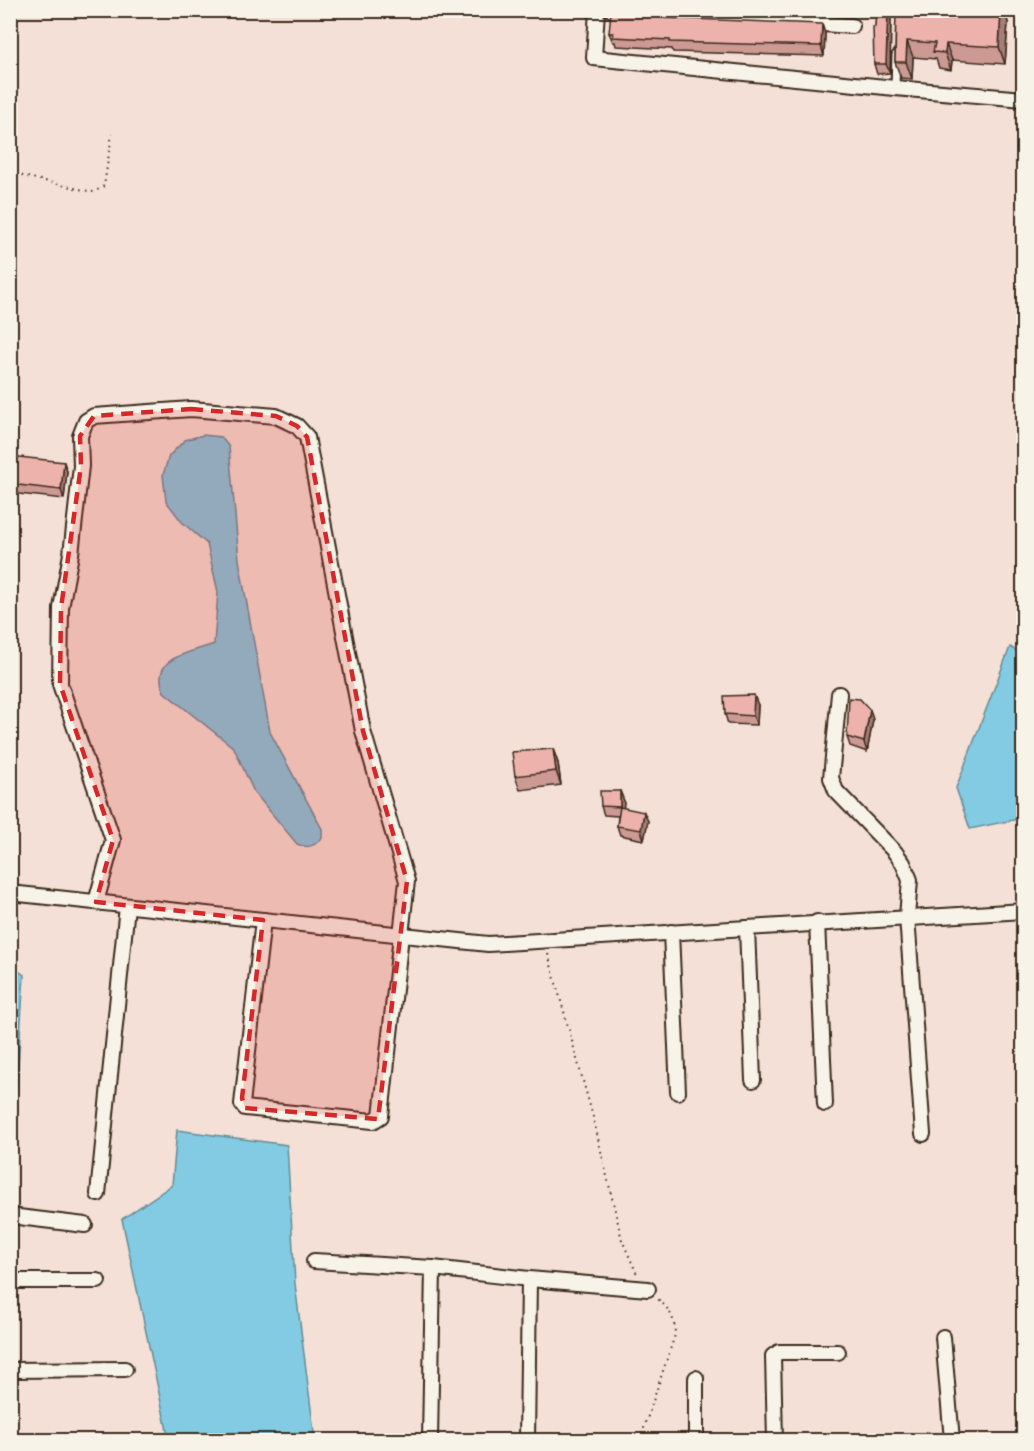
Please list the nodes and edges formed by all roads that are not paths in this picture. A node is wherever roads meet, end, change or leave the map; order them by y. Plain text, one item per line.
1 (597, 10) edge
2 (612, 10) edge
3 (852, 27) dead end
4 (896, 44) edge
5 (895, 88) junction
6 (1023, 99) edge
7 (839, 694) dead end
8 (10, 893) edge
9 (96, 903) junction
10 (127, 906) junction
11 (1023, 911) edge
12 (907, 917) junction
13 (263, 920) junction
14 (817, 922) junction
15 (747, 928) junction
16 (671, 932) junction
17 (401, 934) junction
18 (753, 1080) dead end
19 (678, 1092) dead end
20 (825, 1104) dead end
21 (923, 1134) dead end
22 (98, 1194) dead end
23 (10, 1216) edge
24 (85, 1225) dead end
25 (314, 1261) dead end
26 (433, 1268) junction
27 (529, 1279) junction
28 (10, 1281) edge
29 (98, 1281) dead end
30 (648, 1289) road end
31 (943, 1337) dead end
32 (838, 1352) dead end
33 (124, 1369) dead end
34 (10, 1370) edge
35 (696, 1378) dead end
36 (430, 1440) edge
37 (527, 1440) edge
38 (696, 1440) edge
39 (776, 1440) edge
40 (952, 1440) edge

1 - 5 street
2 - 3 street
4 - 5 lane
5 - 6 street
7 - 12 street
8 - 9 street
9 - 10 street
9 - 17 street
10 - 13 street
10 - 22 street
11 - 12 street
12 - 14 street
12 - 21 street
13 - 17 street
13 - 17 street
14 - 15 street
14 - 20 street
15 - 16 street
15 - 18 street
16 - 17 street
16 - 19 street
23 - 24 street
25 - 26 street
26 - 27 street
26 - 36 street
27 - 30 street
27 - 37 street
28 - 29 street
31 - 40 street
32 - 39 street
33 - 34 street
35 - 38 street

